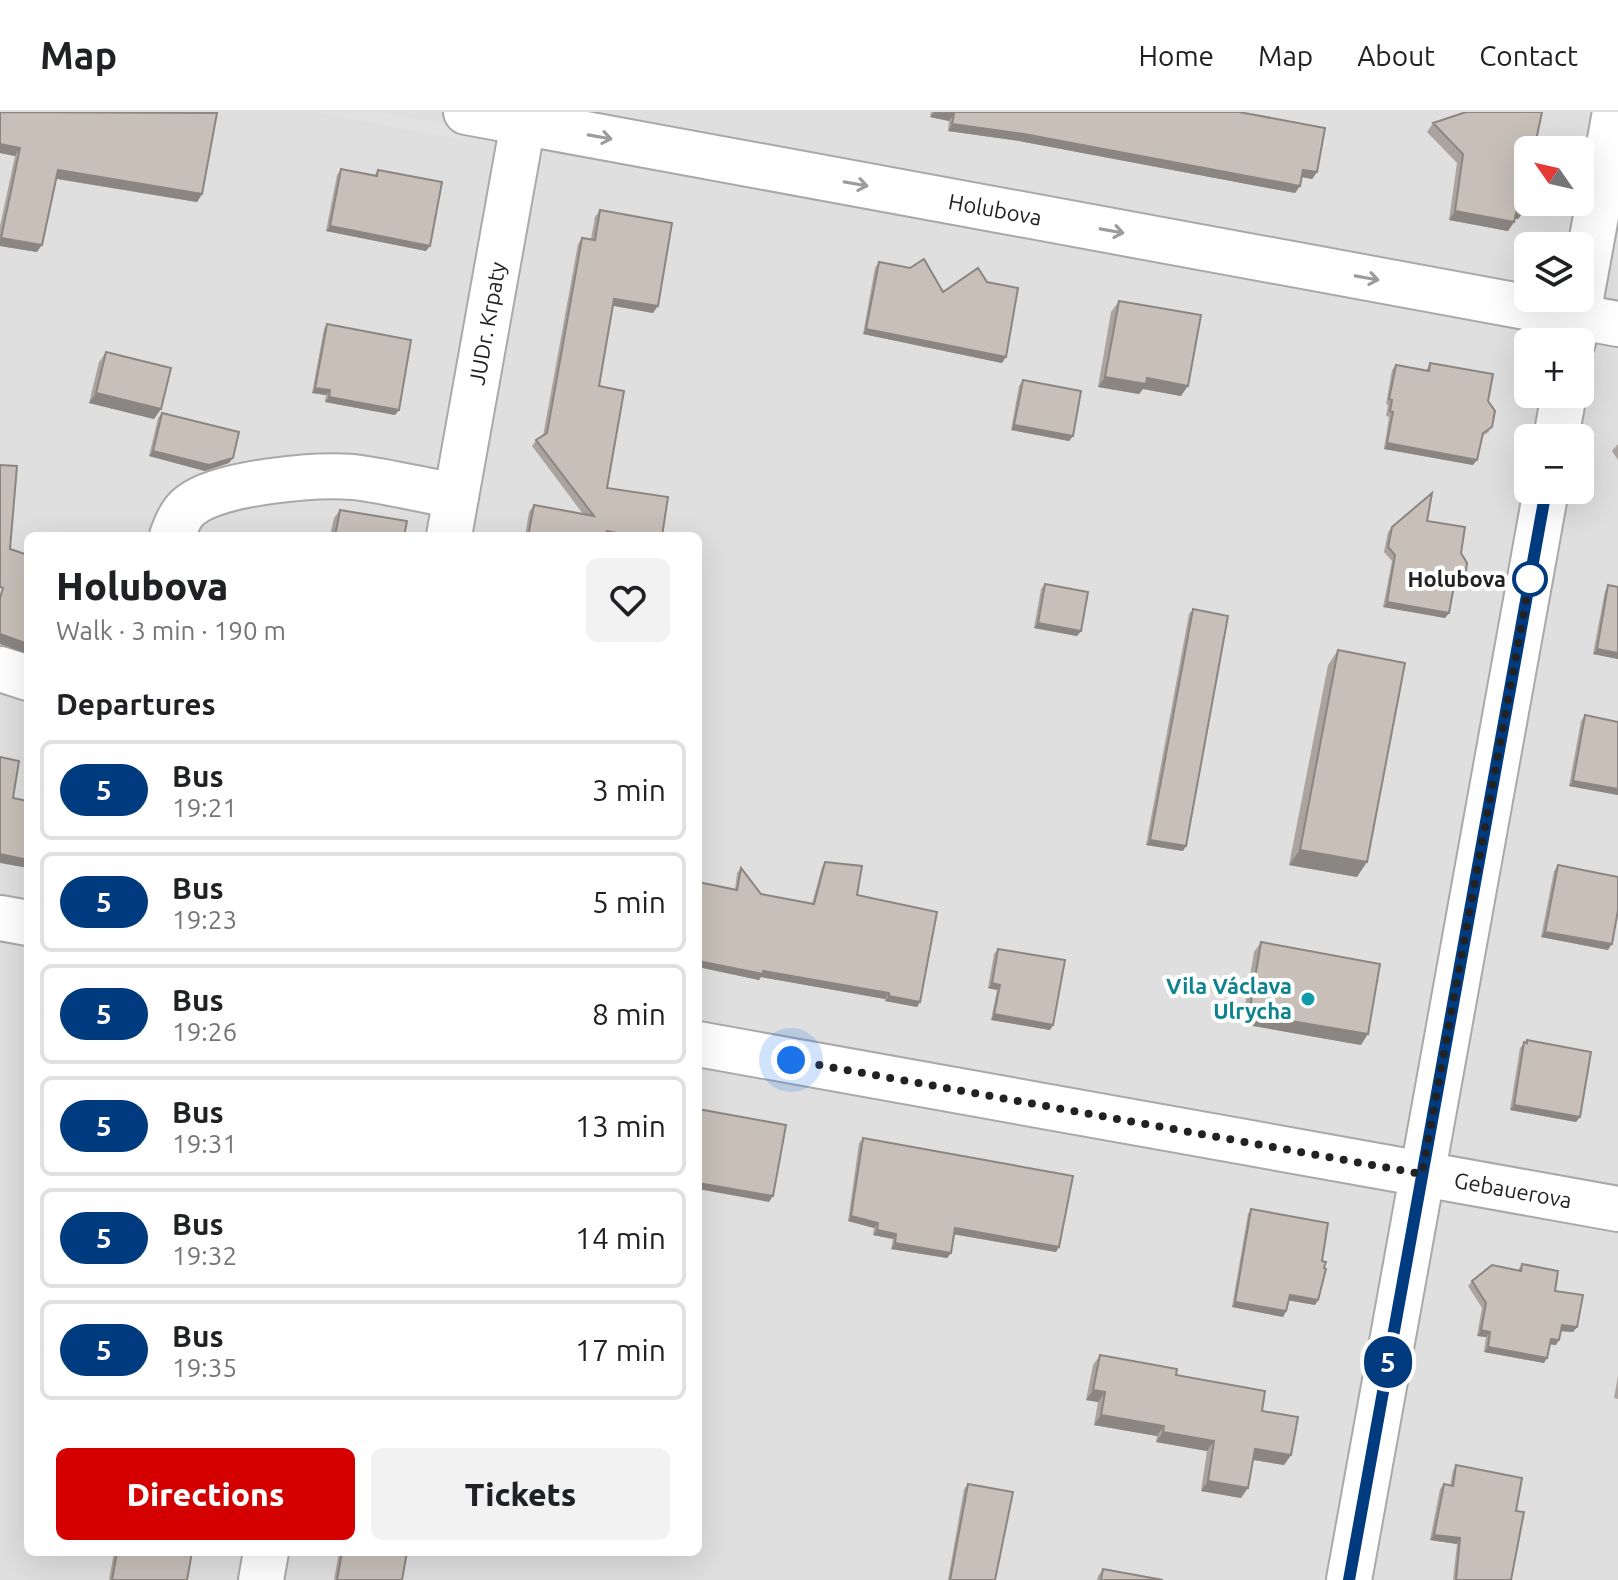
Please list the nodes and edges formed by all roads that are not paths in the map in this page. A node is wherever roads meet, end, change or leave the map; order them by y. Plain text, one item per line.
1 (466, 112) edge
2 (1615, 112) edge
3 (524, 117) edge
4 (1590, 327) edge
5 (1543, 504) edge
6 (452, 516) edge
7 (174, 532) edge
8 (0, 669) edge
9 (24, 677) edge
10 (0, 918) edge
11 (24, 922) edge
12 (702, 1045) edge
13 (1422, 1174) junction
14 (1618, 1209) edge
15 (265, 1556) edge
16 (261, 1580) edge
17 (1349, 1580) edge

1 - 3 street, Holubova
2 - 4 street
3 -> 4 street, Holubova
3 - 6 street, JUDr. Krpaty
5 - 13 street
6 - 7 street
8 - 9 street
10 - 11 street
12 - 13 street, Gebauerova
13 - 14 street, Gebauerova
13 - 17 street
15 - 16 street

